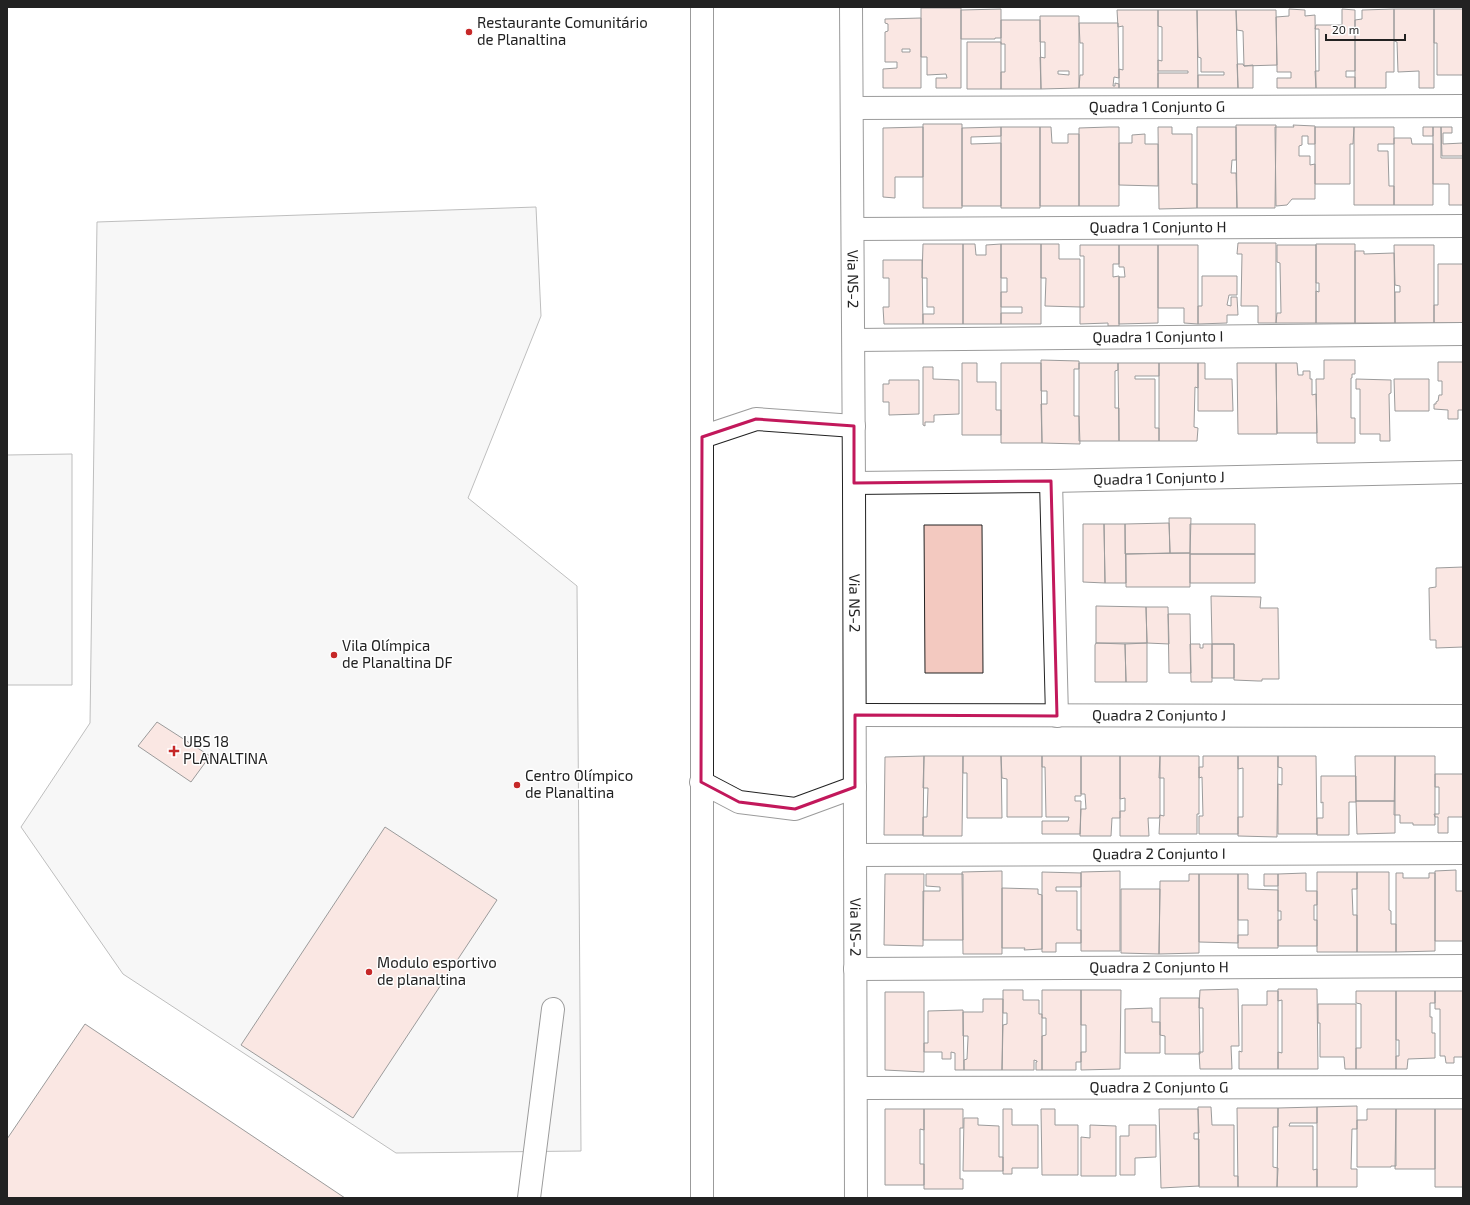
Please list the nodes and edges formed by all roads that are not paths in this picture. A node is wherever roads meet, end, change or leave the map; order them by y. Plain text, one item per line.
1 (702, 7) edge
2 (851, 7) edge
3 (1463, 106) edge
4 (852, 108) junction
5 (1463, 226) edge
6 (853, 229) junction
7 (1463, 334) edge
8 (854, 340) junction
9 (854, 426) junction
10 (702, 436) junction
11 (1463, 472) edge
12 (1051, 481) junction
13 (854, 483) junction
14 (855, 715) junction
15 (1057, 716) junction
16 (1463, 716) edge
17 (701, 782) junction
18 (855, 786) junction
19 (1463, 853) edge
20 (855, 855) junction
21 (1463, 966) edge
22 (855, 969) junction
23 (553, 1009) dead end
24 (1463, 1086) edge
25 (856, 1088) junction
26 (529, 1198) edge
27 (702, 1198) edge
28 (856, 1198) edge

1 - 10 street
2 - 4 street, Via NS-2
3 - 4 street, Quadra 1 Conjunto G
4 - 6 street, Via NS-2
5 - 6 street, Quadra 1 Conjunto H
6 - 8 street, Via NS-2
7 - 8 street, Quadra 1 Conjunto I
8 - 9 street, Via NS-2
9 - 10 street
9 - 13 street, Via NS-2
10 - 17 street
11 - 12 street, Quadra 1 Conjunto J
12 - 13 street, Quadra 1 Conjunto J
12 - 15 street
13 - 14 street, Via NS-2
14 - 15 street, Quadra 2 Conjunto J
14 - 18 street, Via NS-2
15 - 16 street, Quadra 2 Conjunto J
17 - 18 street
17 - 27 street
18 - 20 street, Via NS-2
19 - 20 street, Quadra 2 Conjunto I
20 - 22 street, Via NS-2
21 - 22 street, Quadra 2 Conjunto H
22 - 25 street, Via NS-2
23 - 26 street
24 - 25 street, Quadra 2 Conjunto G
25 - 28 street, Via NS-2

